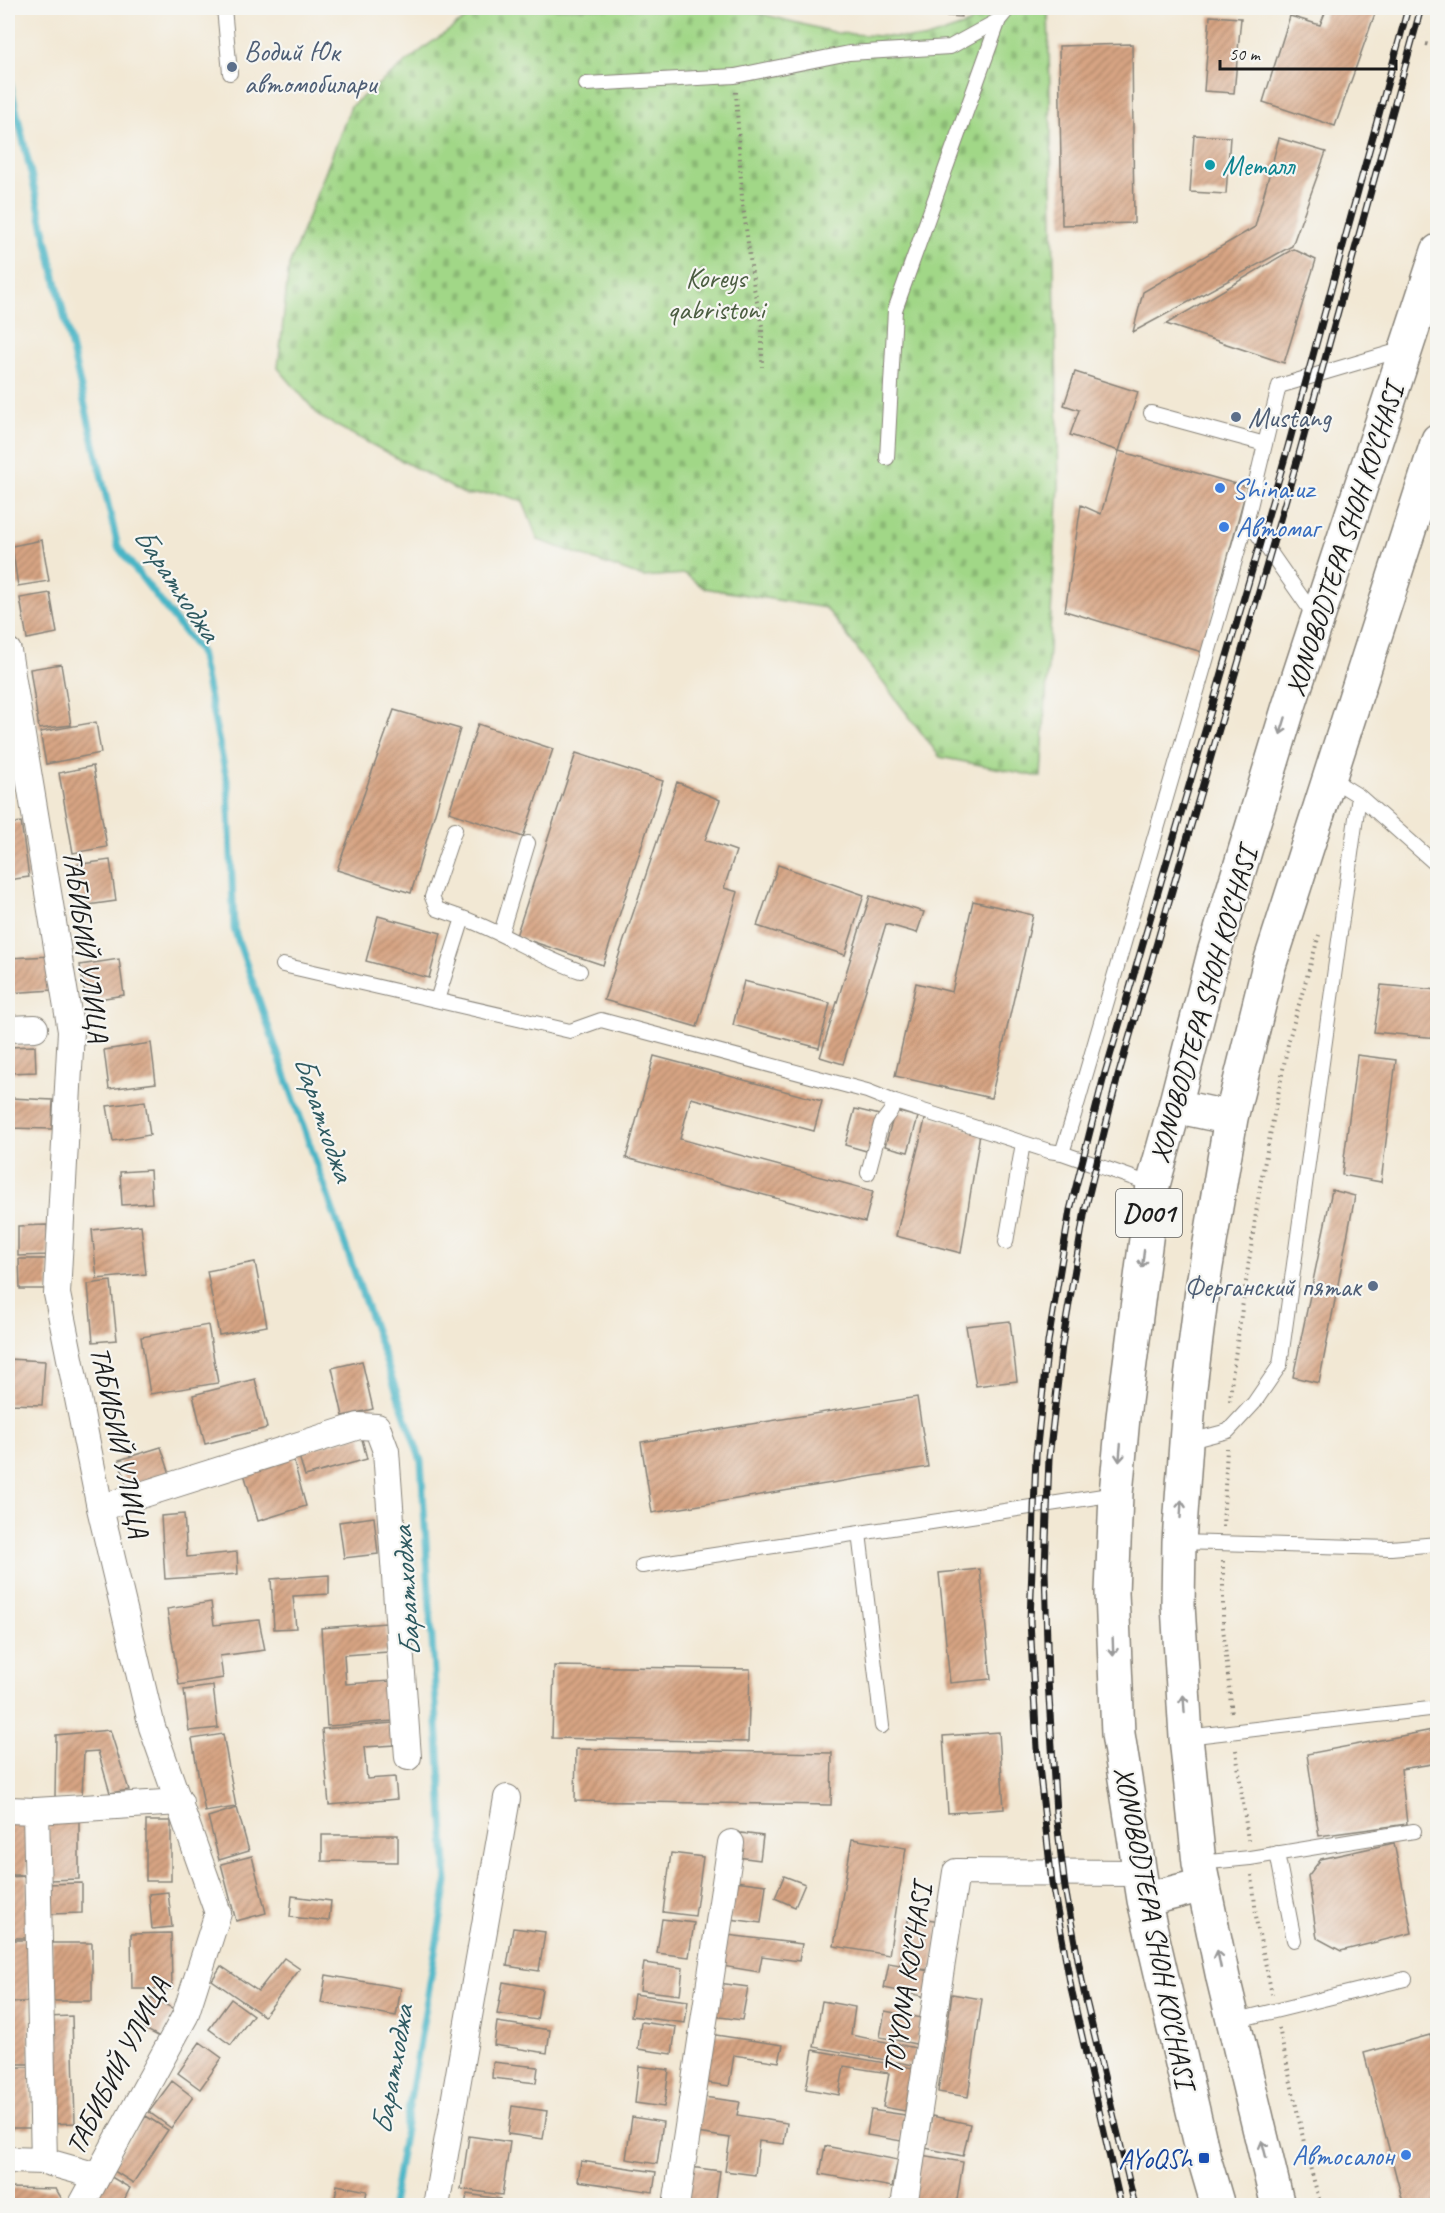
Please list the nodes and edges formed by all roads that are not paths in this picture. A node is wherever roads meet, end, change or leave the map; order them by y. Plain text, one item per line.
1 (224, 8) edge
2 (1009, 8) edge
3 (999, 20) junction
4 (230, 73) dead end
5 (585, 84) dead end
6 (1437, 251) edge
7 (1406, 349) junction
8 (1151, 413) dead end
9 (1265, 444) junction
10 (887, 458) dead end
11 (1434, 460) edge
12 (1247, 519) junction
13 (1318, 621) junction
14 (8, 651) edge
15 (1329, 777) junction
16 (1359, 796) junction
17 (455, 830) dead end
18 (528, 843) dead end
19 (1437, 866) edge
20 (463, 918) junction
21 (501, 933) junction
22 (283, 964) dead end
23 (580, 971) dead end
24 (437, 1000) junction
25 (35, 1028) dead end
26 (8, 1029) edge
27 (895, 1102) junction
28 (1175, 1106) junction
29 (1231, 1118) junction
30 (1023, 1143) junction
31 (1062, 1153) junction
32 (868, 1173) dead end
33 (1153, 1185) junction
34 (1005, 1242) dead end
35 (1186, 1442) junction
36 (1116, 1494) junction
37 (100, 1508) junction
38 (859, 1533) junction
39 (1179, 1542) junction
40 (1437, 1544) edge
41 (642, 1566) dead end
42 (1437, 1708) edge
43 (882, 1726) dead end
44 (1186, 1737) junction
45 (408, 1757) dead end
46 (507, 1798) dead end
47 (180, 1803) junction
48 (8, 1810) edge
49 (36, 1810) junction
50 (1414, 1831) dead end
51 (731, 1843) dead end
52 (1277, 1853) junction
53 (1201, 1874) junction
54 (1141, 1887) junction
55 (1294, 1940) dead end
56 (1405, 1979) dead end
57 (1233, 2021) junction
58 (8, 2160) edge
59 (44, 2161) junction
60 (97, 2176) junction
61 (81, 2205) edge
62 (436, 2205) edge
63 (676, 2205) edge
64 (904, 2205) edge
65 (1218, 2205) edge
66 (1278, 2205) edge

1 - 4 lane
2 - 3 lane
3 - 5 lane
3 - 10 lane
6 - 7 highway, XONOBODTEPA SHOH KO'CHASI / D001
7 - 9 lane
7 - 13 highway, XONOBODTEPA SHOH KO'CHASI / D001
8 - 9 lane
9 - 12 lane
11 - 15 highway, XONOBODTEPA SHOH KO'CHASI / D001
12 - 13 lane
12 - 31 lane
13 -> 28 highway, XONOBODTEPA SHOH KO'CHASI / D001
14 - 37 street, ТАБИБИЙ УЛИЦА
15 - 16 lane
15 - 29 highway, XONOBODTEPA SHOH KO'CHASI / D001
16 - 19 lane
16 - 35 lane
17 - 20 lane
18 - 21 lane
20 - 21 lane
20 - 24 lane
21 - 23 lane
22 - 24 lane
24 - 27 lane
25 - 26 street
27 - 30 lane
27 - 32 lane
28 - 29 highway
28 - 33 highway, XONOBODTEPA SHOH KO'CHASI / D001
29 - 35 highway, XONOBODTEPA SHOH KO'CHASI / D001
30 - 31 lane
30 - 34 lane
31 - 33 lane
33 -> 36 highway, XONOBODTEPA SHOH KO'CHASI / D001
39 -> 35 highway, XONOBODTEPA SHOH KO'CHASI / D001
36 - 38 lane
36 -> 54 highway, XONOBODTEPA SHOH KO'CHASI / D001
37 - 45 street
37 - 47 street, ТАБИБИЙ УЛИЦА
38 - 41 lane
38 - 43 lane
39 - 40 lane
44 -> 39 highway, XONOBODTEPA SHOH KO'CHASI / D001
42 - 44 lane
44 - 53 highway, XONOBODTEPA SHOH KO'CHASI / D001
46 - 62 street
47 - 49 street
47 - 60 street, ТАБИБИЙ УЛИЦА
48 - 49 street
49 - 59 street
50 - 52 lane
51 - 63 street
52 - 53 lane
52 - 55 lane
53 - 54 highway
57 -> 53 highway, XONOBODTEPA SHOH KO'CHASI / D001
54 - 64 street, TO'YONA KO'CHASI
54 - 65 highway, XONOBODTEPA SHOH KO'CHASI / D001
56 - 57 lane
66 -> 57 highway, XONOBODTEPA SHOH KO'CHASI / D001
58 - 59 street
59 - 60 street
60 - 61 street, ТАБИБИЙ УЛИЦА

